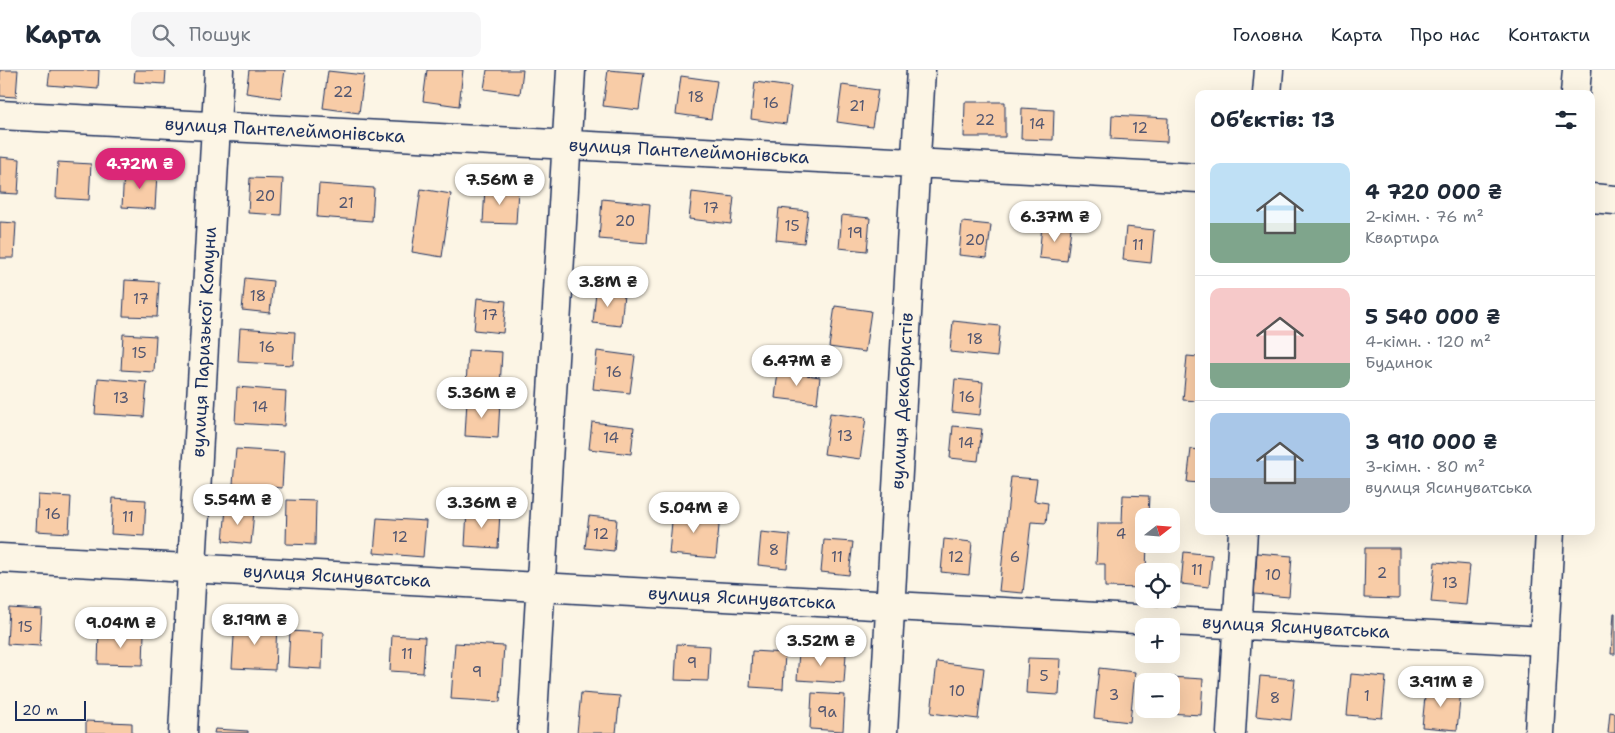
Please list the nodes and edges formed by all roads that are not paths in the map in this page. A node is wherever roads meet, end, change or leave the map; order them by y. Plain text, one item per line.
1 (219, 70) edge
2 (571, 70) edge
3 (921, 70) edge
4 (1269, 70) edge
5 (1576, 70) edge
6 (1268, 90) edge
7 (1575, 90) edge
8 (0, 115) edge
9 (216, 126) junction
10 (567, 144) junction
11 (916, 162) junction
12 (1195, 178) edge
13 (1595, 198) edge
14 (1615, 200) edge
15 (1242, 535) edge
16 (1550, 535) edge
17 (0, 558) edge
18 (192, 568) junction
19 (541, 587) junction
20 (891, 606) junction
21 (1237, 624) junction
22 (1544, 641) junction
23 (183, 733) edge
24 (532, 733) edge
25 (883, 733) edge
26 (1231, 733) edge
27 (1539, 733) edge

1 - 9 street, вулиця Паризької Комуни
2 - 10 street
3 - 11 street, вулиця Декабристів
4 - 6 street
5 - 7 street
8 - 9 street, вулиця Пантелеймонівська
9 - 10 street, вулиця Пантелеймонівська
9 - 18 street, вулиця Паризької Комуни
10 - 11 street, вулиця Пантелеймонівська
10 - 19 street
11 - 12 street, вулиця Пантелеймонівська
11 - 20 street, вулиця Декабристів
13 - 14 street
15 - 21 street
16 - 22 street
17 - 18 street, вулиця Ясинуватська
18 - 19 street, вулиця Ясинуватська
18 - 23 street, вулиця Паризької Комуни
19 - 20 street, вулиця Ясинуватська
19 - 24 street
20 - 21 street, вулиця Ясинуватська
20 - 25 street, вулиця Декабристів
21 - 22 street, вулиця Ясинуватська
21 - 26 street
22 - 27 street

